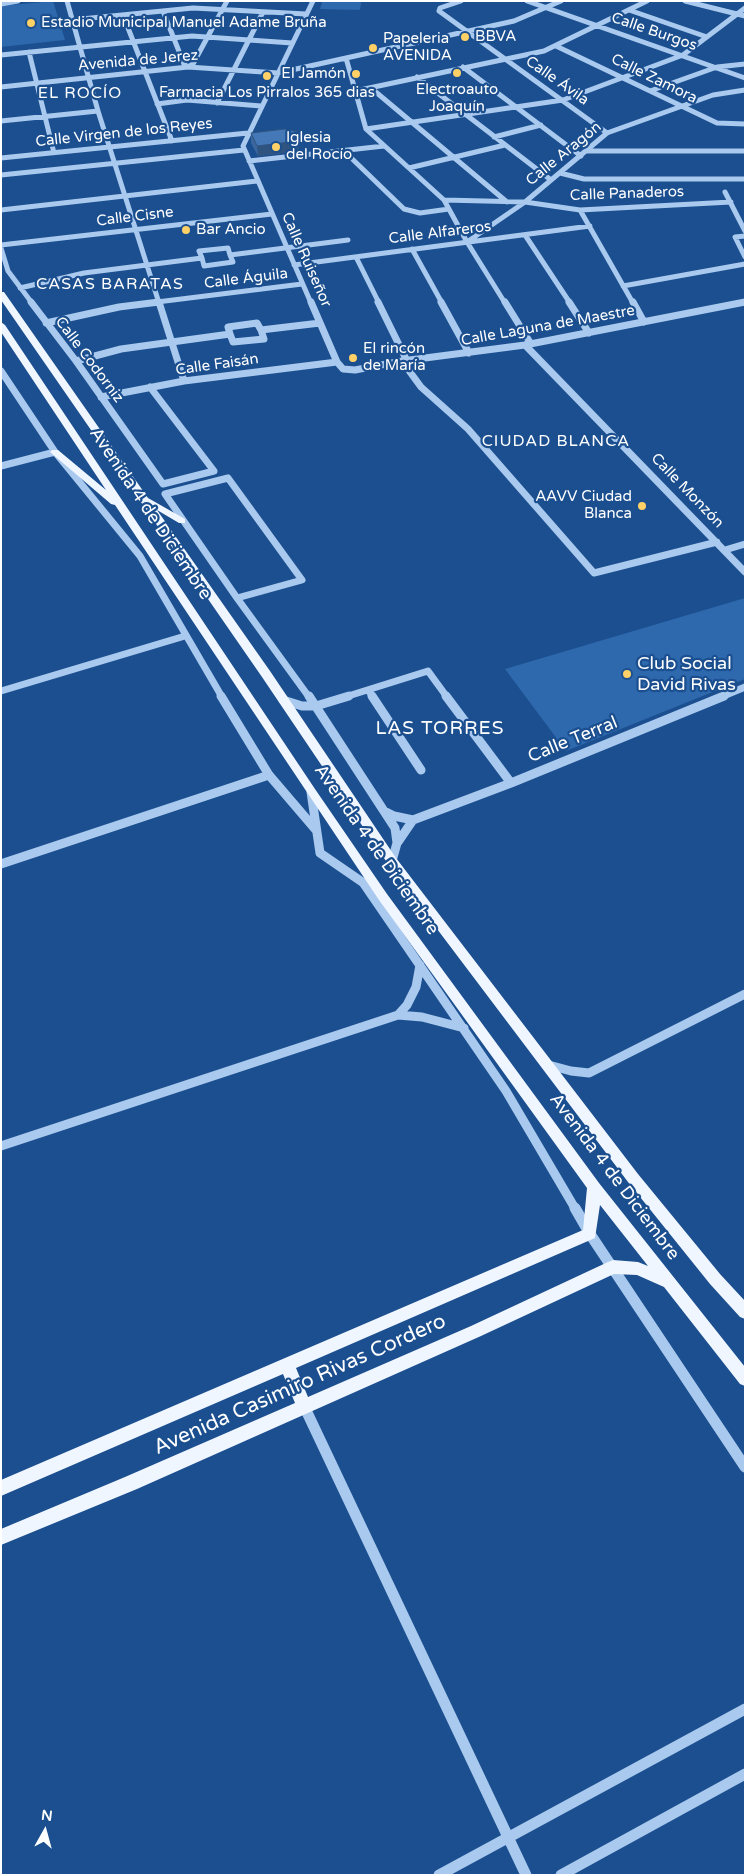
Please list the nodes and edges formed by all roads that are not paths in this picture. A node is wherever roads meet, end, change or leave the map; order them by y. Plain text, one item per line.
1 (18, 1) edge
2 (67, 1) edge
3 (227, 1) edge
4 (313, 1) edge
5 (461, 1) edge
6 (527, 1) edge
7 (561, 1) edge
8 (647, 1) edge
9 (685, 1) edge
10 (1, 4) edge
11 (546, 8) junction
12 (745, 8) edge
13 (223, 10) junction
14 (629, 10) junction
15 (163, 11) junction
16 (264, 12) junction
17 (306, 14) junction
18 (736, 14) junction
19 (123, 15) junction
20 (745, 16) edge
21 (71, 20) junction
22 (598, 26) junction
23 (468, 31) junction
24 (208, 37) junction
25 (707, 37) junction
26 (174, 38) junction
27 (249, 40) junction
28 (133, 42) junction
29 (292, 43) junction
30 (556, 46) junction
31 (79, 47) junction
32 (29, 52) junction
33 (1, 54) edge
34 (683, 55) junction
35 (346, 58) junction
36 (504, 59) junction
37 (745, 64) edge
38 (188, 67) junction
39 (464, 67) junction
40 (717, 67) junction
41 (234, 70) junction
42 (144, 72) junction
43 (278, 73) junction
44 (418, 77) junction
45 (89, 78) junction
46 (624, 78) junction
47 (745, 78) edge
48 (36, 83) junction
49 (1, 87) edge
50 (371, 88) junction
51 (745, 90) edge
52 (355, 91) junction
53 (650, 91) junction
54 (563, 100) junction
55 (217, 103) junction
56 (157, 104) junction
57 (262, 106) junction
58 (681, 106) junction
59 (516, 107) junction
60 (98, 111) junction
61 (465, 114) junction
62 (45, 116) junction
63 (1, 121) edge
64 (412, 122) junction
65 (745, 124) edge
66 (541, 126) junction
67 (366, 129) junction
68 (248, 133) junction
69 (608, 133) junction
70 (494, 136) junction
71 (172, 141) junction
72 (505, 145) junction
73 (384, 146) junction
74 (110, 147) junction
75 (244, 150) junction
76 (344, 150) junction
77 (586, 151) junction
78 (745, 151) edge
79 (54, 153) junction
80 (581, 156) junction
81 (454, 157) junction
82 (1, 158) edge
83 (248, 161) junction
84 (116, 163) junction
85 (409, 168) junction
86 (560, 173) junction
87 (1, 175) edge
88 (745, 179) edge
89 (551, 180) junction
90 (256, 181) junction
91 (725, 192) dead end
92 (126, 196) junction
93 (444, 200) junction
94 (507, 202) junction
95 (525, 202) junction
96 (731, 202) junction
97 (449, 209) junction
98 (515, 209) junction
99 (1, 210) edge
100 (580, 210) junction
101 (272, 214) junction
102 (590, 226) junction
103 (137, 229) junction
104 (745, 231) edge
105 (525, 235) junction
106 (745, 236) edge
107 (348, 240) dead end
108 (467, 242) junction
109 (1, 247) edge
110 (287, 248) junction
111 (412, 249) junction
112 (230, 254) junction
113 (356, 257) junction
114 (745, 257) edge
115 (202, 258) junction
116 (745, 264) edge
117 (148, 265) junction
118 (294, 265) junction
119 (302, 284) junction
120 (624, 286) junction
121 (20, 288) junction
122 (1, 294) edge
123 (159, 302) junction
124 (745, 302) edge
125 (644, 322) junction
126 (46, 323) junction
127 (320, 323) junction
128 (1, 325) edge
129 (261, 330) junction
130 (589, 333) junction
131 (230, 334) junction
132 (172, 342) junction
133 (528, 345) junction
134 (469, 352) junction
135 (76, 361) junction
136 (404, 361) junction
137 (337, 362) junction
138 (1, 371) edge
139 (184, 381) junction
140 (150, 387) junction
141 (102, 397) junction
142 (55, 452) junction
143 (1, 466) edge
144 (163, 484) joint
145 (145, 499) junction
146 (126, 512) junction
147 (182, 521) junction
148 (717, 542) junction
149 (745, 544) edge
150 (725, 550) junction
151 (745, 572) edge
152 (237, 598) junction
153 (185, 636) junction
154 (745, 687) edge
155 (368, 690) junction
156 (1, 691) edge
157 (284, 700) junction
158 (316, 706) junction
159 (421, 770) dead end
160 (269, 775) junction
161 (511, 783) junction
162 (311, 792) junction
163 (386, 812) junction
164 (413, 820) junction
165 (316, 830) junction
166 (398, 843) junction
167 (392, 861) junction
168 (1, 864) edge
169 (364, 884) junction
170 (383, 897) junction
171 (420, 965) junction
172 (745, 994) edge
173 (398, 1015) junction
174 (464, 1028) junction
175 (544, 1064) junction
176 (1, 1146) edge
177 (594, 1187) junction
178 (590, 1234) junction
179 (613, 1267) junction
180 (670, 1283) junction
181 (745, 1312) edge
182 (286, 1364) junction
183 (745, 1379) edge
184 (304, 1406) junction
185 (745, 1467) edge
186 (1, 1488) edge
187 (1, 1537) edge
188 (745, 1709) edge
189 (745, 1774) edge
190 (508, 1838) junction
191 (439, 1875) edge
192 (526, 1875) edge
193 (561, 1875) edge

1 - 10 street
2 - 21 street
3 - 13 street
4 - 17 street
5 - 23 street, Calle Ávila
6 - 11 street, Calle Burgos
7 - 11 street, Avenida de Jerez
8 - 14 street
9 - 18 street
11 - 22 street, Calle Burgos
11 - 23 street, Avenida de Jerez
12 - 18 street
13 - 15 street
13 - 16 street
13 - 24 street
14 - 22 street
14 - 25 street
15 - 19 street
15 - 26 street
16 - 17 street
16 - 27 street
17 - 29 street
18 - 20 street
18 - 25 street
19 - 21 street
19 - 28 street
21 - 31 street
22 - 30 street
22 - 34 street, Calle Burgos
23 - 35 street, Avenida de Jerez
23 - 36 street, Calle Ávila
24 - 26 street
24 - 27 street
24 - 38 street
25 - 34 street
26 - 28 street
26 - 38 street
27 - 29 street
27 - 41 street
28 - 31 street
28 - 42 street
29 - 43 street
30 - 36 street
30 - 46 street, Calle Zamora
31 - 32 street
31 - 45 street
32 - 33 street
32 - 48 street
34 - 40 street, Calle Burgos
34 - 46 street
35 - 43 street, Avenida de Jerez
35 - 52 street
36 - 39 street
36 - 54 street, Calle Ávila
37 - 40 street
38 - 41 street, Avenida de Jerez
38 - 42 street, Avenida de Jerez
39 - 44 street
39 - 59 street
40 - 47 street, Calle Burgos
40 - 53 street
41 - 43 street, Avenida de Jerez
41 - 55 street
42 - 45 street, Avenida de Jerez
42 - 56 street
43 - 57 street
44 - 50 street
44 - 61 street
45 - 48 street, Avenida de Jerez
45 - 60 street
46 - 53 street, Calle Zamora
46 - 54 street
48 - 49 street, Avenida de Jerez
48 - 62 street
50 - 52 street
50 - 64 street
51 - 58 street, Calle Aragón
52 - 67 street
53 - 58 street, Calle Zamora
54 - 59 street
54 - 69 street, Calle Ávila
55 - 56 street
55 - 57 street
56 - 71 street
57 - 68 street
58 - 65 street, Calle Zamora
58 - 69 street, Calle Aragón
59 - 61 street
59 - 66 street
60 - 62 street
60 - 74 street
61 - 64 street
61 - 70 street
62 - 63 street
62 - 79 street
64 - 67 street
64 - 81 street
66 - 70 street
66 - 80 street
67 - 73 street, Calle Monzón
68 - 71 street, Calle Virgen de los Reyes
68 - 75 street
69 - 77 street, Calle Aragón
70 - 72 street
71 - 74 street, Calle Virgen de los Reyes
72 - 81 street
72 - 89 street
73 - 76 street
73 - 85 street, Calle Monzón
74 - 79 street, Calle Virgen de los Reyes
74 - 84 street
75 - 83 street, Calle Ruiseñor
75 - 84 street
76 - 83 street
76 - 97 street
77 - 78 street
77 - 80 street, Calle Aragón
79 - 82 street, Calle Virgen de los Reyes
80 - 86 street, Calle Aragón
81 - 85 street
81 - 94 street
83 - 90 street, Calle Ruiseñor
84 - 87 street
84 - 92 street
85 - 93 street, Calle Monzón
86 - 88 street
86 - 89 street, Calle Aragón
89 - 95 street, Calle Aragón
90 - 92 street
90 - 101 street, Calle Ruiseñor
91 - 96 street
92 - 99 street
92 - 103 street
93 - 94 street, Calle Panaderos
93 - 97 street, Calle Monzón
94 - 95 street, Calle Panaderos
94 - 98 street
95 - 98 street, Calle Aragón
95 - 100 street, Calle Panaderos
96 - 100 street, Calle Panaderos
96 - 104 street
97 - 108 street, Calle Monzón
98 - 108 street, Calle Aragón
100 - 102 street
101 - 103 street, Calle Cisne
101 - 110 street, Calle Ruiseñor
102 - 105 street, Calle Alfareros
102 - 120 street
103 - 109 street, Calle Cisne
103 - 117 street
105 - 108 street, Calle Alfareros
105 - 130 street
106 - 114 street
107 - 110 street
108 - 111 street, Calle Alfareros
108 - 133 street, Calle Monzón
109 - 121 street, Calle Codorniz
110 - 112 street
110 - 118 street, Calle Ruiseñor
111 - 113 street, Calle Alfareros
111 - 134 street
112 - 115 street
112 - 115 street
113 - 118 street, Calle Alfareros
113 - 136 street
115 - 117 street
116 - 120 street
117 - 121 street
117 - 123 street
118 - 119 street, Calle Ruiseñor
119 - 123 street, Calle Águila
119 - 127 street, Calle Ruiseñor
120 - 125 street
121 - 126 street, Calle Codorniz
122 - 145 main road, Avenida 4 de Diciembre
123 - 126 street, Calle Águila
123 - 132 street
124 - 125 street, Calle Laguna de Maestre
125 - 130 street, Calle Laguna de Maestre
126 - 135 street, Calle Codorniz
127 - 129 street
127 - 137 street, Calle Ruiseñor
128 - 146 main road, Avenida 4 de Diciembre
129 - 131 street
129 - 131 street
130 - 133 street, Calle Laguna de Maestre
131 - 132 street
132 - 135 street
132 - 139 street
133 - 134 street, Calle Laguna de Maestre
133 - 148 street, Calle Monzón
134 - 136 street, Calle Laguna de Maestre
135 - 141 street, Calle Codorniz
136 - 137 street, Calle Laguna de Maestre
136 - 148 street
137 - 139 street, Calle Faisán
138 - 142 street
139 - 140 street, Calle Faisán
140 - 141 street, Calle Faisán
140 - 144 street
141 - 144 street, Calle Codorniz
142 - 143 street
142 - 146 main road
142 - 153 street
145 - 147 main road
145 - 157 main road, Avenida 4 de Diciembre
146 - 162 main road, Avenida 4 de Diciembre
147 - 152 street
147 - 152 street
148 - 150 street, Calle Monzón
149 - 150 street
150 - 151 street, Calle Monzón
152 - 158 street
153 - 156 street
153 - 160 street
154 - 161 street, Calle Terral
155 - 158 street
155 - 159 street
155 - 161 street
157 - 158 street
157 - 167 main road, Avenida 4 de Diciembre
158 - 163 street
160 - 165 street
160 - 168 street
161 - 164 street, Calle Terral
162 - 165 street
162 - 170 main road, Avenida 4 de Diciembre
163 - 164 street
163 - 166 street
164 - 166 street
165 - 169 street
166 - 167 street
167 - 175 main road, Avenida 4 de Diciembre
169 - 170 street
169 - 171 street
170 - 177 main road, Avenida 4 de Diciembre
171 - 173 street
171 - 174 street
172 - 175 street
173 - 174 street
173 - 176 street
174 - 178 street
175 - 181 main road, Avenida 4 de Diciembre
177 - 178 main road
177 - 180 main road, Avenida 4 de Diciembre
178 - 179 street
178 - 182 main road, Avenida Casimiro Rivas Cordero
179 - 180 main road
179 - 184 main road, Avenida Casimiro Rivas Cordero
179 - 185 street
180 - 183 main road, Avenida 4 de Diciembre
182 - 184 main road
182 - 186 main road, Avenida Casimiro Rivas Cordero
184 - 187 main road, Avenida Casimiro Rivas Cordero
184 - 190 street
188 - 190 street
189 - 193 street
190 - 191 street
190 - 192 street

